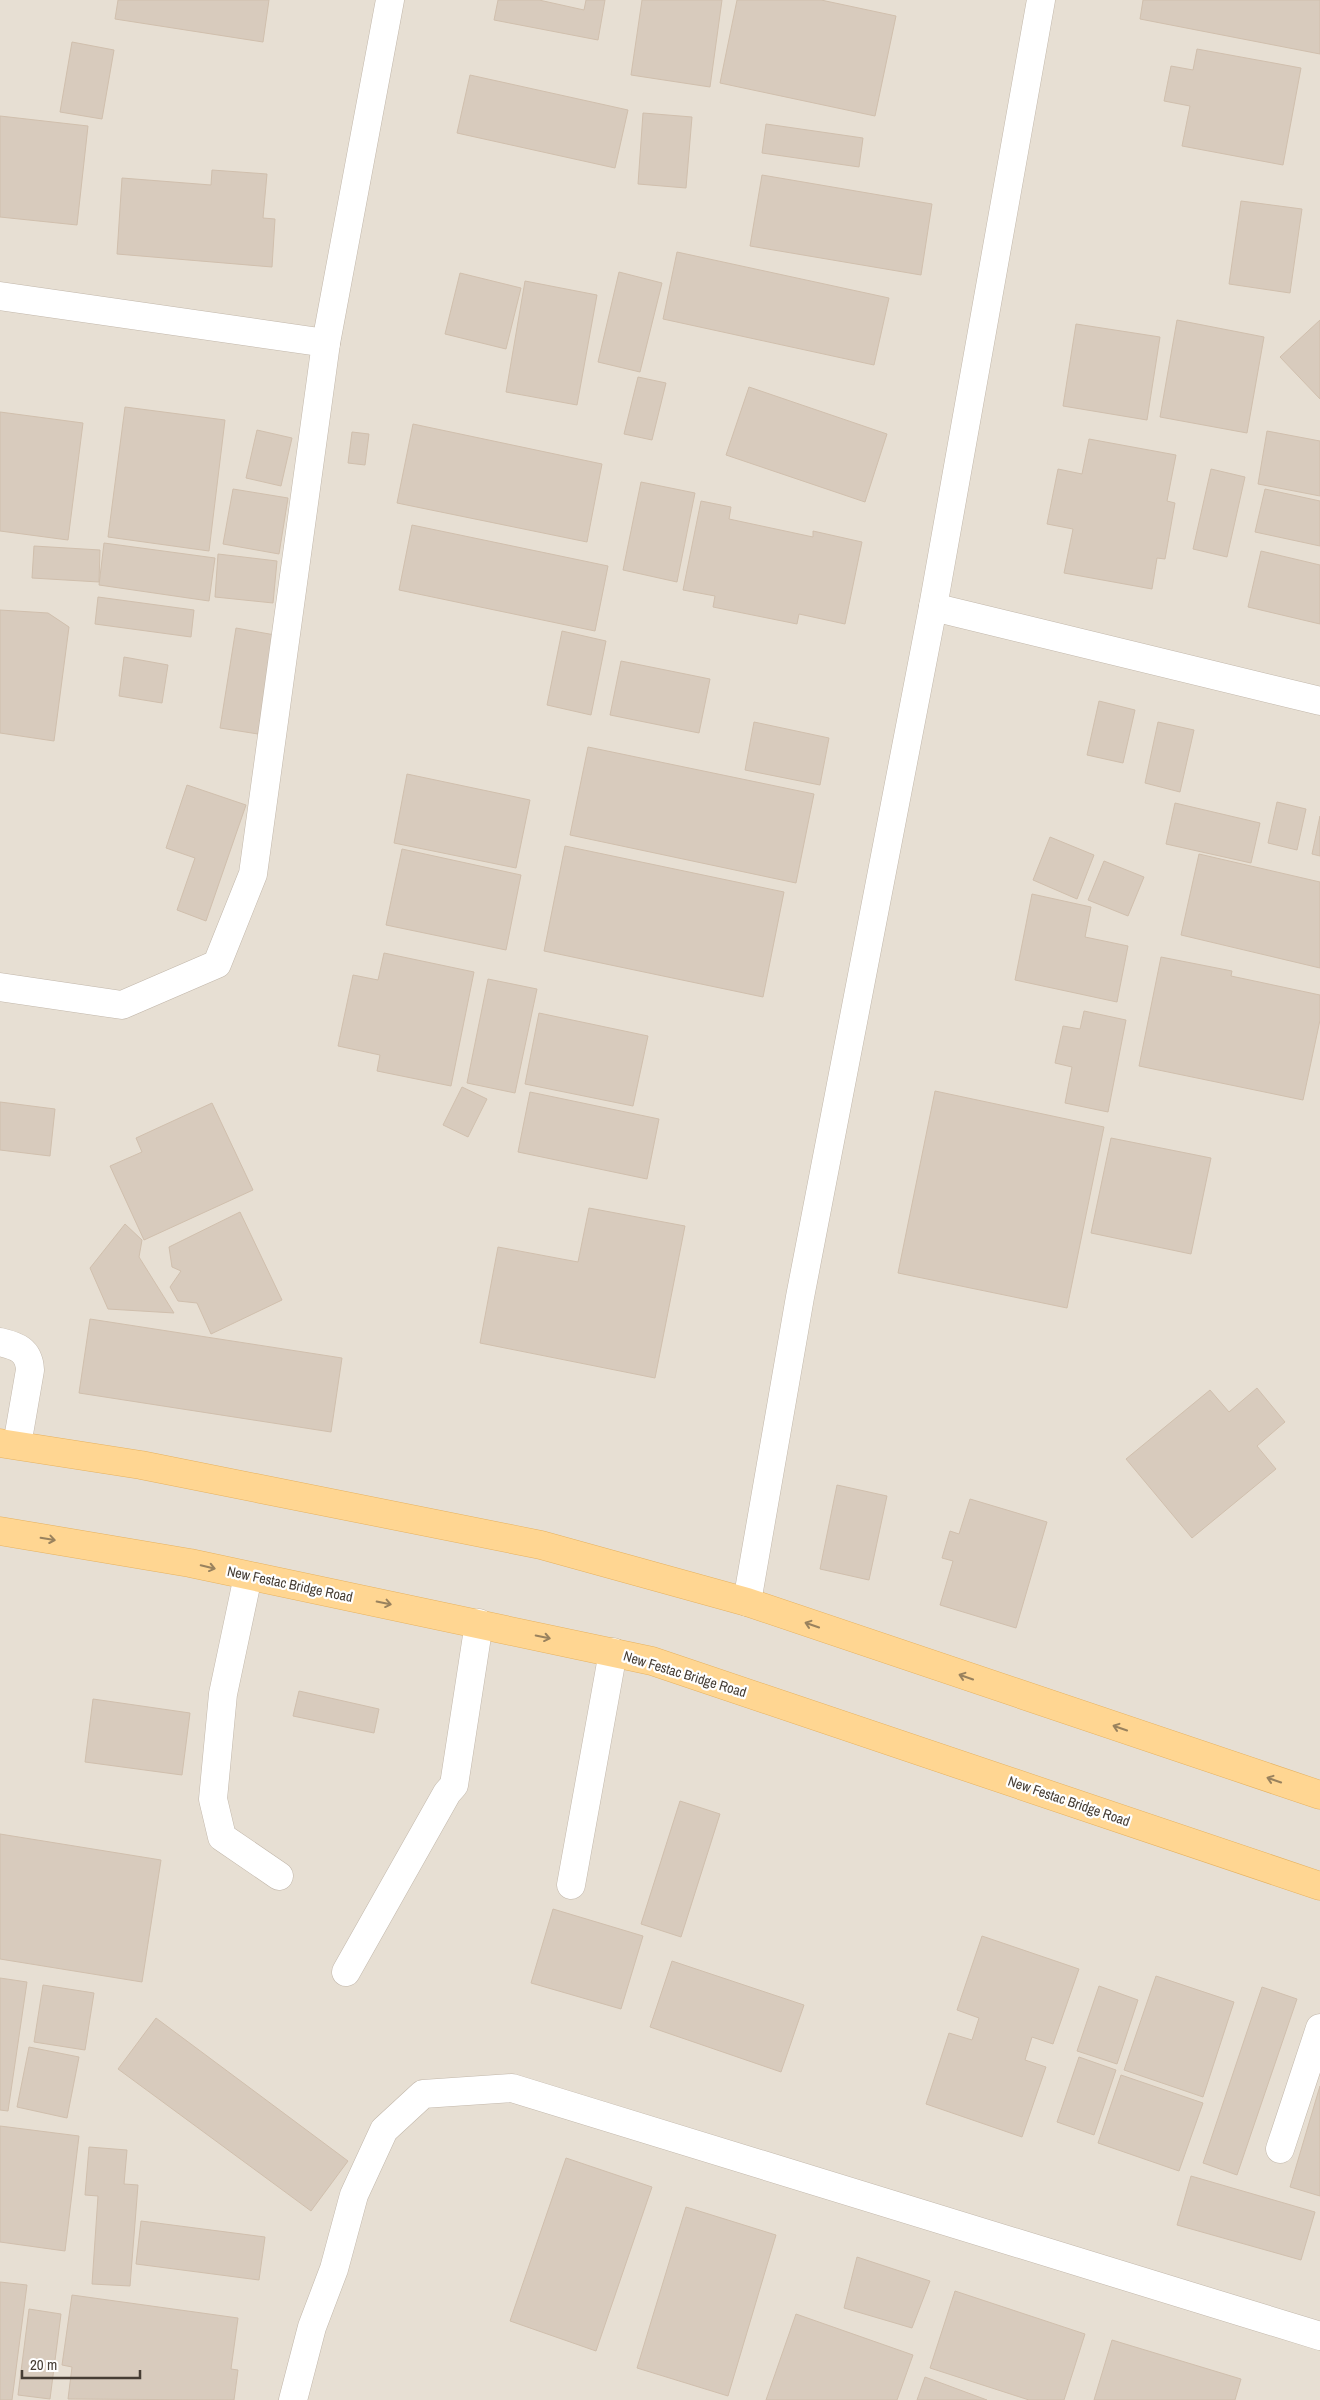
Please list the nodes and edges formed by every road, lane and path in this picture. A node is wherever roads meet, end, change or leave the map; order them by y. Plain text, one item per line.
1 (390, 0) edge
2 (1041, 0) edge
3 (0, 296) edge
4 (326, 343) junction
5 (933, 607) junction
6 (1320, 701) edge
7 (0, 987) edge
8 (0, 1342) edge
9 (8, 1444) edge
10 (0, 1531) edge
11 (248, 1576) junction
12 (747, 1602) junction
13 (479, 1623) junction
14 (613, 1652) junction
15 (1320, 1796) edge
16 (279, 1876) dead end
17 (571, 1885) dead end
18 (1320, 1886) edge
19 (346, 1972) dead end
20 (1320, 2028) edge
21 (1280, 2149) dead end
22 (1320, 2336) edge
23 (293, 2400) edge

1 - 4 street
2 - 5 street
3 - 4 street
4 - 7 street
5 - 6 street
5 - 12 street
8 - 9 street
9 - 12 main road
10 -> 11 main road, New Festac Bridge Road
11 -> 13 main road, New Festac Bridge Road
11 - 16 street
15 -> 12 main road
13 -> 14 main road, New Festac Bridge Road
13 - 19 street
14 - 17 street
14 - 18 main road, New Festac Bridge Road
20 - 21 street
22 - 23 street

